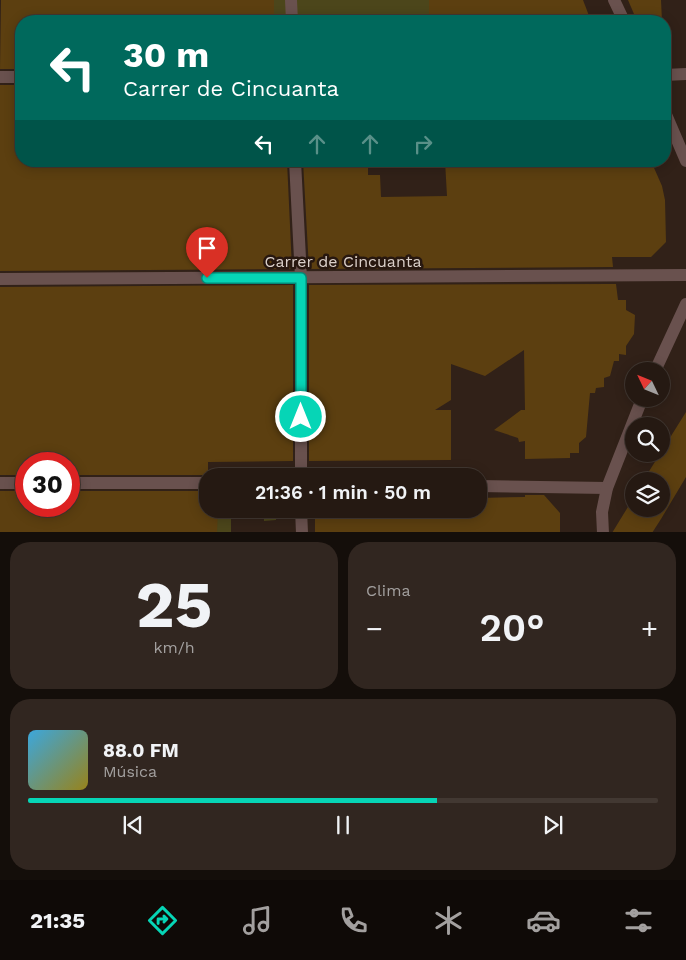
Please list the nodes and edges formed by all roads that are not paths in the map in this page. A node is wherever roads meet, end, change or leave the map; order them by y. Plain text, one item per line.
1 (291, 0) edge
2 (614, 0) edge
3 (292, 15) edge
4 (621, 15) edge
5 (686, 74) edge
6 (671, 75) edge
7 (0, 77) edge
8 (15, 77) edge
9 (671, 126) edge
10 (686, 161) edge
11 (296, 167) edge
12 (686, 275) edge
13 (301, 278) junction
14 (0, 280) edge
15 (686, 304) edge
16 (659, 362) edge
17 (638, 408) edge
18 (301, 468) edge
19 (0, 483) edge
20 (15, 483) edge
21 (80, 483) edge
22 (199, 483) edge
23 (487, 486) edge
24 (607, 488) junction
25 (301, 518) edge
26 (302, 532) edge
27 (603, 532) edge

1 - 3 street
2 - 4 street
5 - 6 street
7 - 8 street
9 - 10 street
11 - 13 street
12 - 13 street, Carrer de Cincuanta
13 - 14 street, Carrer de Cincuanta
13 - 18 street
15 - 16 street
17 - 24 street
19 - 20 street
21 - 22 street
23 - 24 street
24 - 27 street
25 - 26 street

